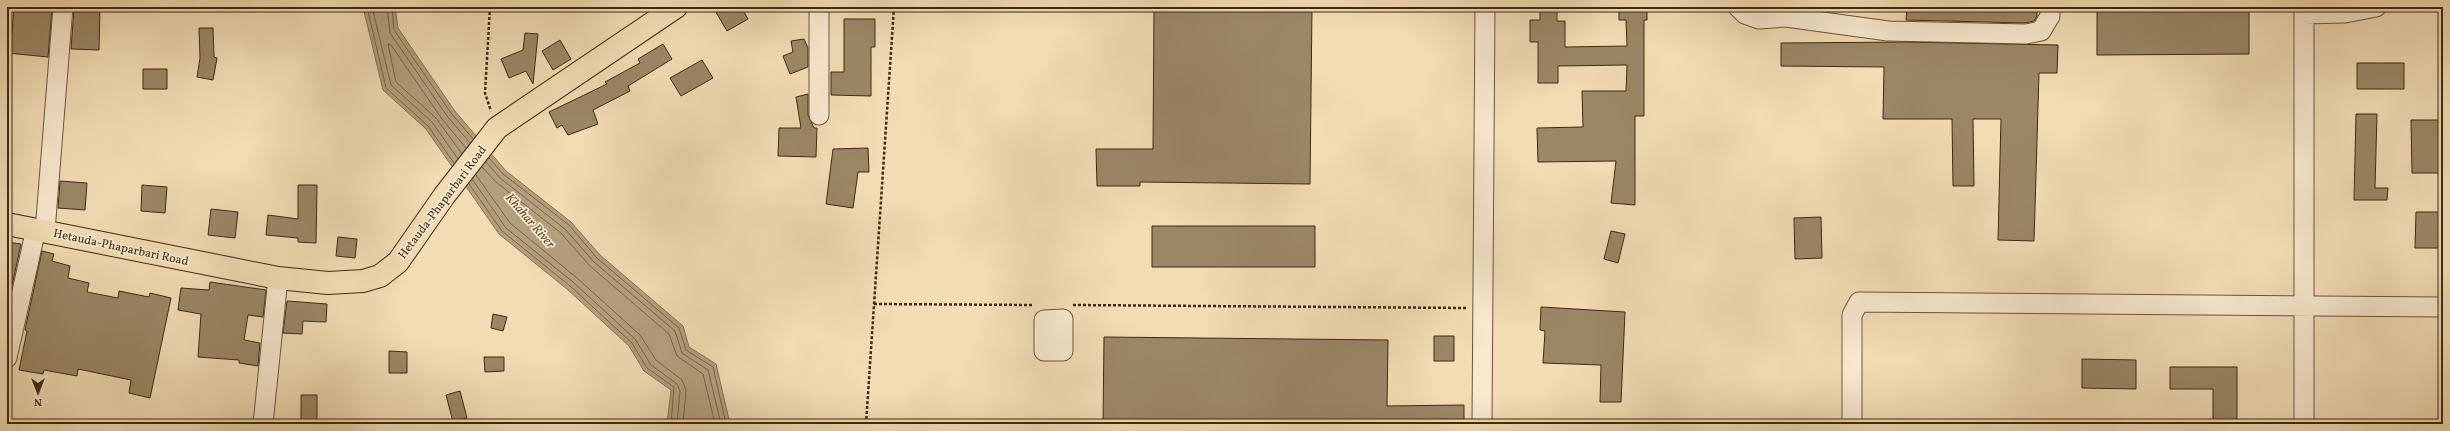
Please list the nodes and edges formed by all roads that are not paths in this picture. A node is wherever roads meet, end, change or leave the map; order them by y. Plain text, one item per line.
1 (63, 7) edge
2 (676, 7) edge
3 (819, 7) edge
4 (1484, 7) edge
5 (1738, 7) edge
6 (2050, 7) edge
7 (2376, 7) edge
8 (2304, 10) edge
9 (2347, 10) edge
10 (819, 115) dead end
11 (7, 224) edge
12 (40, 230) junction
13 (278, 278) junction
14 (2304, 306) junction
15 (2443, 307) edge
16 (7, 358) edge
17 (263, 424) edge
18 (1482, 424) edge
19 (1852, 424) edge
20 (2304, 424) edge

1 - 12 street
2 - 13 highway, Hetauda-Phaparbari Road
3 - 10 street
4 - 18 street
5 - 6 street
7 - 9 street
8 - 9 street
8 - 14 street
11 - 12 highway, Hetauda-Phaparbari Road
12 - 13 highway, Hetauda-Phaparbari Road
12 - 16 street
13 - 17 street
14 - 15 street
14 - 19 street
14 - 20 street

